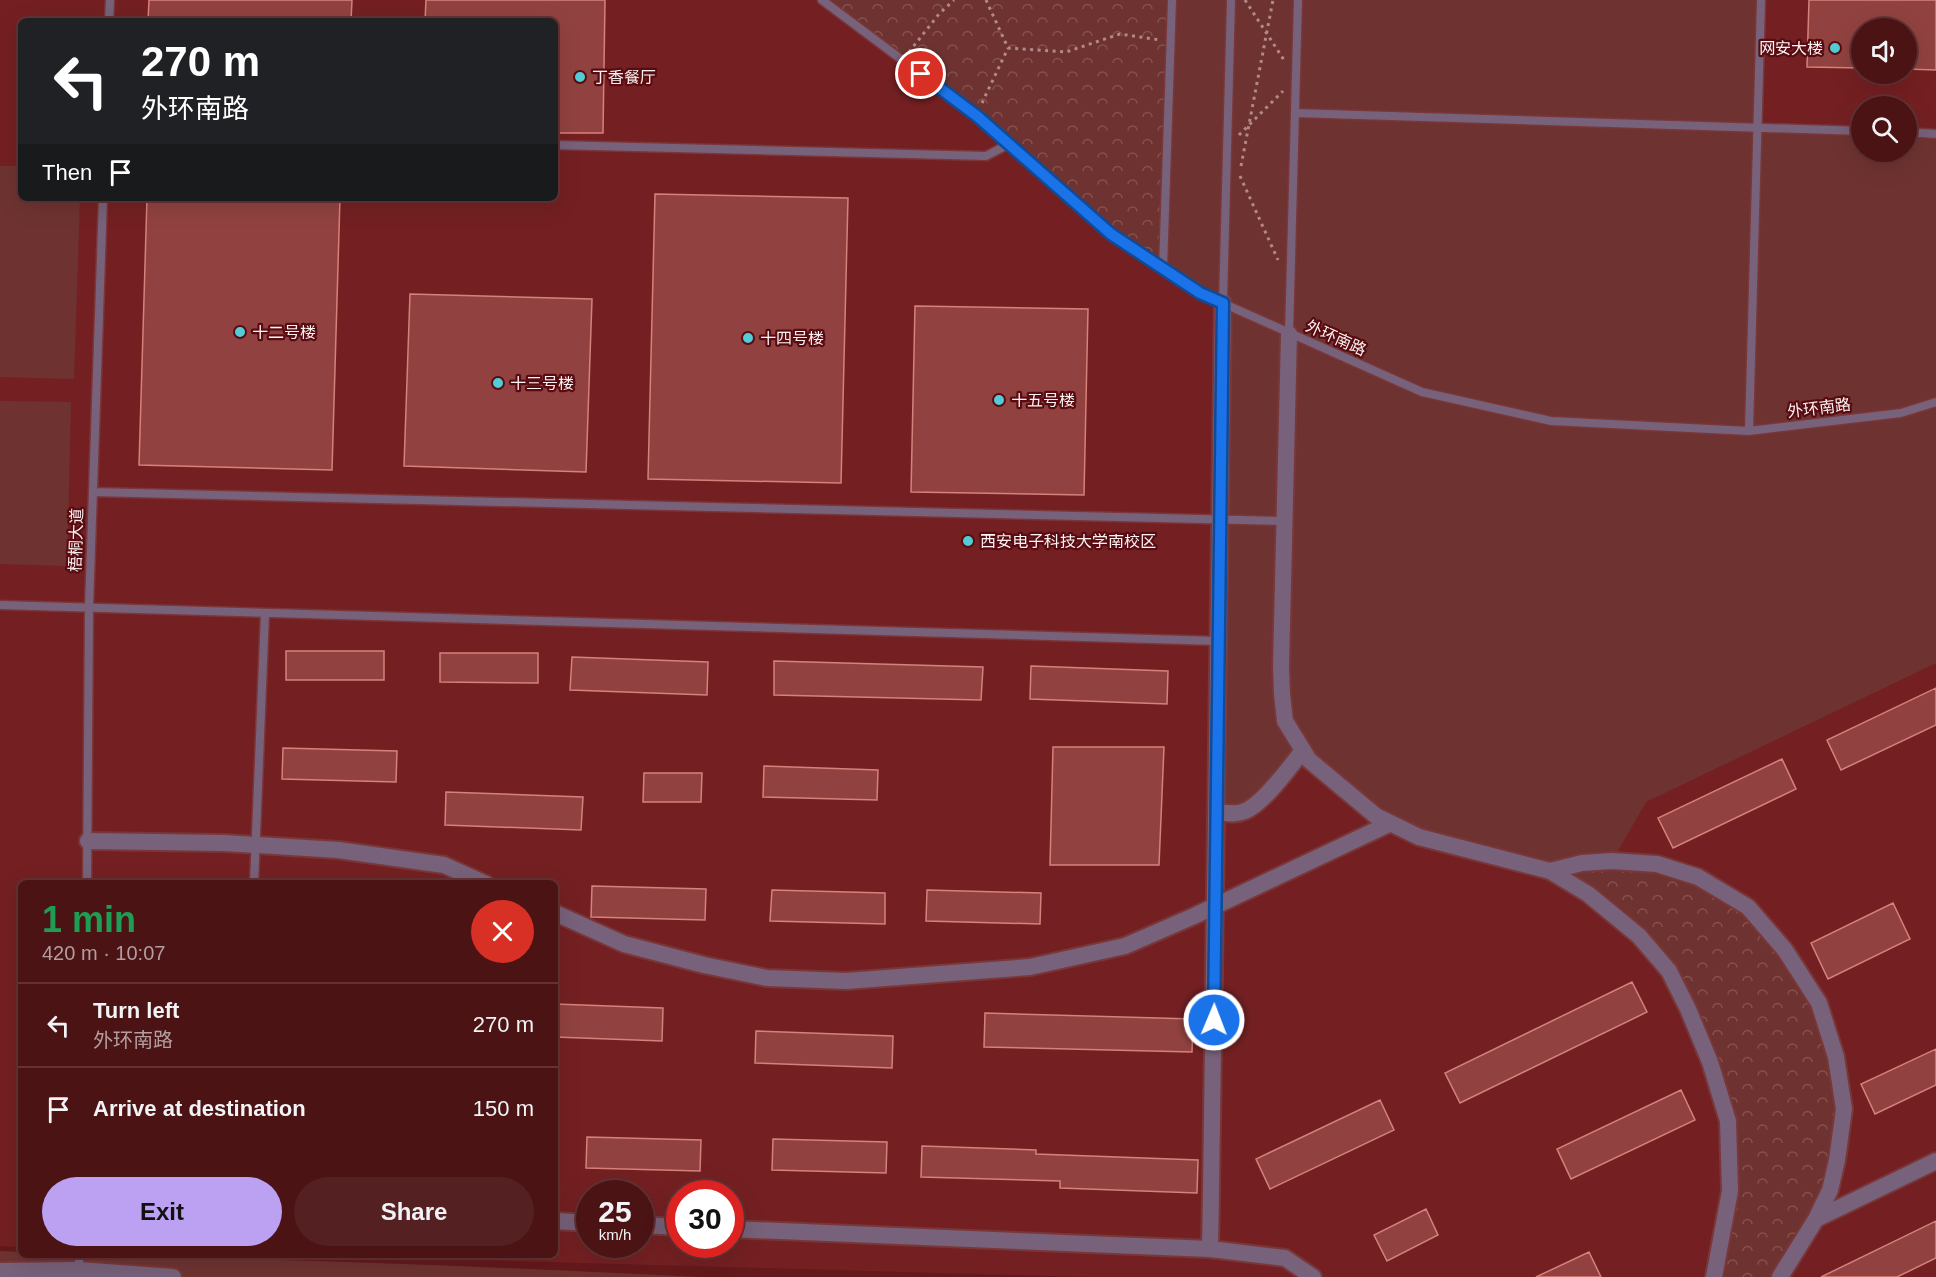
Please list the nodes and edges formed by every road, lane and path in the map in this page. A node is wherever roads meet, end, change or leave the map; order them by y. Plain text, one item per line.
1 (110, 0) edge
2 (822, 0) edge
3 (954, 0) edge
4 (986, 0) edge
5 (1172, 0) edge
6 (1231, 0) edge
7 (1245, 0) edge
8 (1273, 0) edge
9 (1298, 0) edge
10 (1761, 0) edge
11 (109, 18) edge
12 (1266, 33) junction
13 (1170, 41) junction
14 (1008, 48) junction
15 (902, 60) junction
16 (1296, 78) junction
17 (1295, 113) junction
18 (977, 116) junction
19 (1249, 125) junction
20 (1757, 126) junction
21 (1851, 130) edge
22 (1917, 133) edge
23 (1936, 134) edge
24 (1009, 144) junction
25 (558, 145) edge
26 (1227, 147) junction
27 (1239, 174) junction
28 (1237, 186) dead end
29 (103, 201) edge
30 (1163, 269) junction
31 (1290, 286) junction
32 (1223, 303) junction
33 (1289, 334) junction
34 (1936, 402) edge
35 (1749, 431) junction
36 (93, 492) junction
37 (1221, 518) junction
38 (1284, 521) junction
39 (0, 605) edge
40 (89, 607) junction
41 (265, 613) junction
42 (1218, 641) junction
43 (1302, 750) junction
44 (1217, 812) junction
45 (1391, 823) junction
46 (88, 841) junction
47 (255, 845) junction
48 (1550, 871) junction
49 (87, 880) edge
50 (254, 880) edge
51 (477, 880) edge
52 (1216, 905) junction
53 (558, 914) edge
54 (1936, 1161) edge
55 (1816, 1219) junction
56 (558, 1221) edge
57 (576, 1222) edge
58 (744, 1230) edge
59 (1210, 1249) junction
60 (79, 1263) edge
61 (0, 1271) edge
62 (173, 1277) edge
63 (1312, 1277) edge
64 (1714, 1277) edge
65 (1780, 1277) edge

1 - 11 lane
2 - 15 lane, 外环南路
3 - 15 path
4 - 14 path
5 - 13 lane
6 - 26 lane
7 - 12 path
8 - 12 path
9 - 16 lane
10 - 20 lane
12 - 16 path
12 - 19 path
13 - 14 path
13 - 30 lane
14 - 18 path
15 - 18 lane, 外环南路
16 - 17 lane
16 - 19 path
17 - 20 lane
17 - 31 lane
18 - 24 lane, 外环南路
19 - 26 path
19 - 27 path
20 - 21 lane
20 - 35 lane
22 - 23 lane
24 - 25 lane
24 - 30 lane, 外环南路
26 - 27 path
26 - 32 lane
27 - 28 path
27 - 31 path
29 - 36 lane, 梧桐大道
30 - 32 lane, 外环南路
31 - 33 lane
32 - 33 lane, 外环南路
32 - 37 street
33 - 35 lane, 外环南路
33 - 38 street
34 - 35 lane, 外环南路
36 - 37 lane
36 - 40 lane, 梧桐大道
37 - 38 lane
37 - 42 street
38 - 43 street
39 - 40 lane
40 - 41 lane
40 - 46 lane, 梧桐大道
41 - 42 lane
41 - 47 lane
42 - 44 street
43 - 44 street
43 - 45 street
44 - 52 street
45 - 48 street
45 - 52 street
46 - 47 street
46 - 49 lane, 梧桐大道
47 - 50 lane
47 - 51 street
48 - 55 street
48 - 64 street
52 - 53 street
52 - 59 street
54 - 55 street
55 - 65 street
56 - 57 street
58 - 59 street
59 - 63 street
60 - 61 street
60 - 62 street

